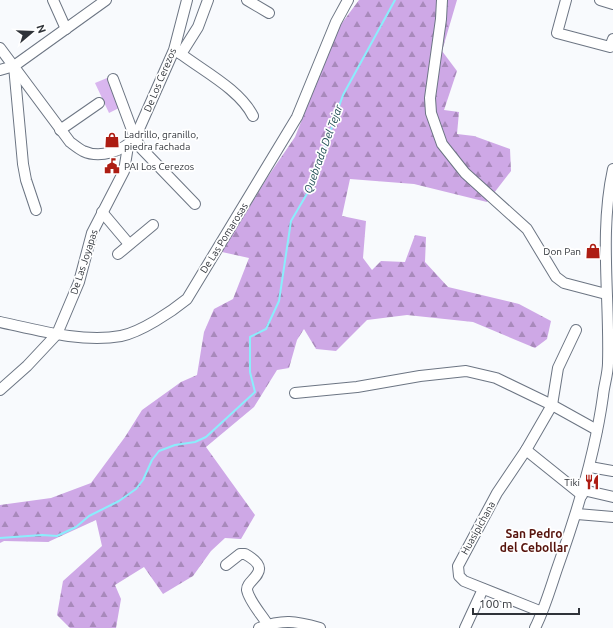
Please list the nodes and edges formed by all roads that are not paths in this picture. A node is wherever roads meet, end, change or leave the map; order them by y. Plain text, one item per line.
1 (53, 0) edge
2 (106, 0) edge
3 (187, 0) edge
4 (208, 0) edge
5 (247, 0) edge
6 (348, 0) edge
7 (442, 0) edge
8 (566, 0) edge
9 (600, 0) edge
10 (613, 4) edge
11 (269, 14) dead end
12 (66, 29) junction
13 (613, 39) edge
14 (0, 48) edge
15 (178, 52) junction
16 (14, 66) junction
17 (0, 70) edge
18 (113, 79) dead end
19 (99, 103) dead end
20 (253, 116) dead end
21 (60, 130) junction
22 (131, 142) junction
23 (613, 169) edge
24 (196, 204) dead end
25 (36, 210) dead end
26 (102, 212) junction
27 (153, 225) dead end
28 (129, 244) junction
29 (118, 254) dead end
30 (606, 294) junction
31 (0, 322) edge
32 (576, 330) dead end
33 (57, 334) junction
34 (609, 386) edge
35 (0, 390) edge
36 (295, 392) dead end
37 (552, 405) junction
38 (597, 430) junction
39 (526, 450) junction
40 (590, 467) junction
41 (613, 471) edge
42 (583, 493) junction
43 (613, 497) edge
44 (577, 514) junction
45 (613, 517) edge
46 (226, 565) dead end
47 (483, 589) junction
48 (542, 612) junction
49 (263, 626) edge
50 (320, 628) edge
51 (465, 628) edge
52 (535, 628) edge

1 - 12 street
2 - 12 street
3 - 15 street, De Los Cerezos
4 - 15 street
5 - 11 street
6 - 33 street, De Las Pomarosas
7 - 30 street
8 - 13 street
9 - 10 street
12 - 16 street
14 - 16 street
15 - 20 street
15 - 22 street, De Los Cerezos
16 - 17 street
16 - 21 street
16 - 25 street
18 - 22 street
19 - 21 street
21 - 22 street
22 - 24 street
22 - 26 street, De Las Joyapas
23 - 30 street
26 - 28 street
26 - 33 street, De Las Joyapas
27 - 28 street
28 - 29 street
30 - 34 street
31 - 33 street, De Las Pomarosas
32 - 37 street
33 - 35 street
34 - 38 street
36 - 37 street
37 - 38 street
37 - 39 street, Huasipichana
38 - 40 street
39 - 42 street
39 - 47 street, Huasipichana
40 - 41 street
40 - 42 street
42 - 43 street
42 - 44 street
44 - 45 street
44 - 48 street
46 - 49 street
47 - 48 street, Huasipichana
47 - 51 street
48 - 52 street
49 - 50 street

